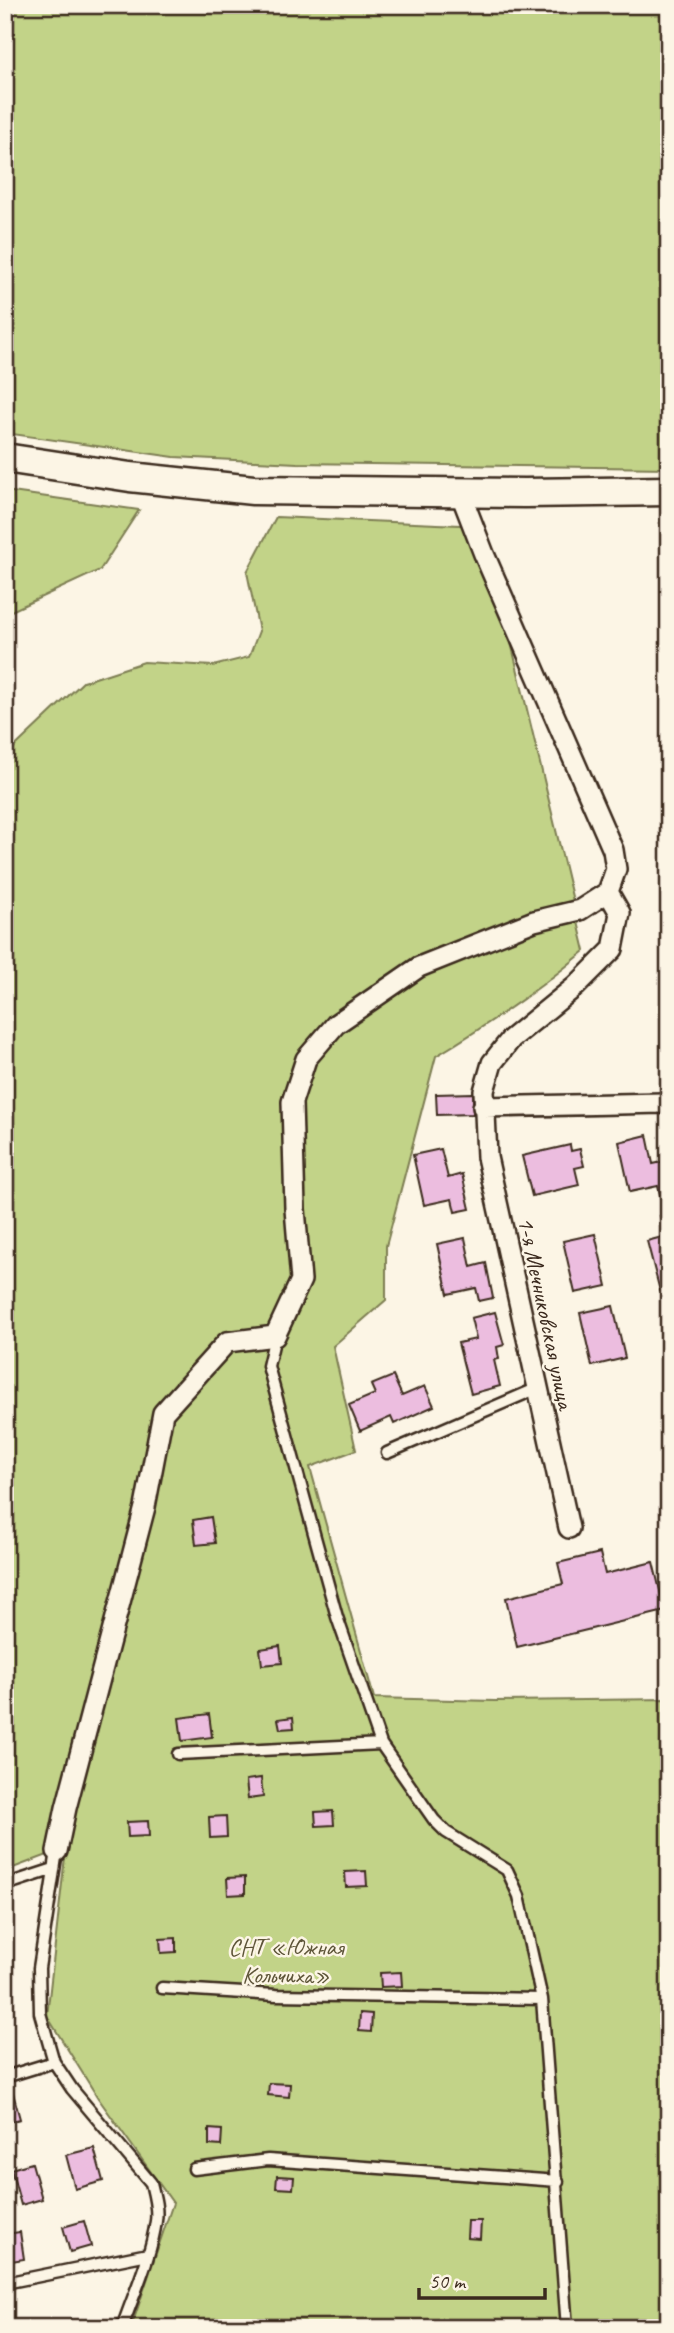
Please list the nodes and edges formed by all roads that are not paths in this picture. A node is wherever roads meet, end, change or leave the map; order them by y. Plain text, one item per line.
1 (5, 458) edge
2 (669, 491) edge
3 (460, 492) junction
4 (608, 892) junction
5 (669, 1105) edge
6 (484, 1108) junction
7 (275, 1336) junction
8 (538, 1388) junction
9 (387, 1453) dead end
10 (569, 1528) dead end
11 (381, 1744) junction
12 (178, 1754) dead end
13 (56, 1860) junction
14 (5, 1885) edge
15 (162, 1988) dead end
16 (542, 1998) junction
17 (54, 2062) junction
18 (5, 2077) edge
19 (194, 2169) dead end
20 (558, 2181) junction
21 (148, 2254) junction
22 (5, 2283) edge
23 (122, 2328) edge
24 (567, 2328) edge

1 - 3 main road
2 - 3 main road
3 - 4 street
4 - 6 street, 1-я Мечниковская улица
4 - 7 street
5 - 6 street
6 - 8 street, 1-я Мечниковская улица
7 - 11 lane
7 - 13 street
8 - 9 lane
8 - 10 street, 1-я Мечниковская улица
11 - 12 lane
11 - 16 lane
13 - 14 lane
13 - 17 lane
15 - 16 lane
16 - 20 lane
17 - 18 lane
17 - 21 lane
19 - 20 lane
20 - 24 lane
21 - 22 lane
21 - 23 lane

